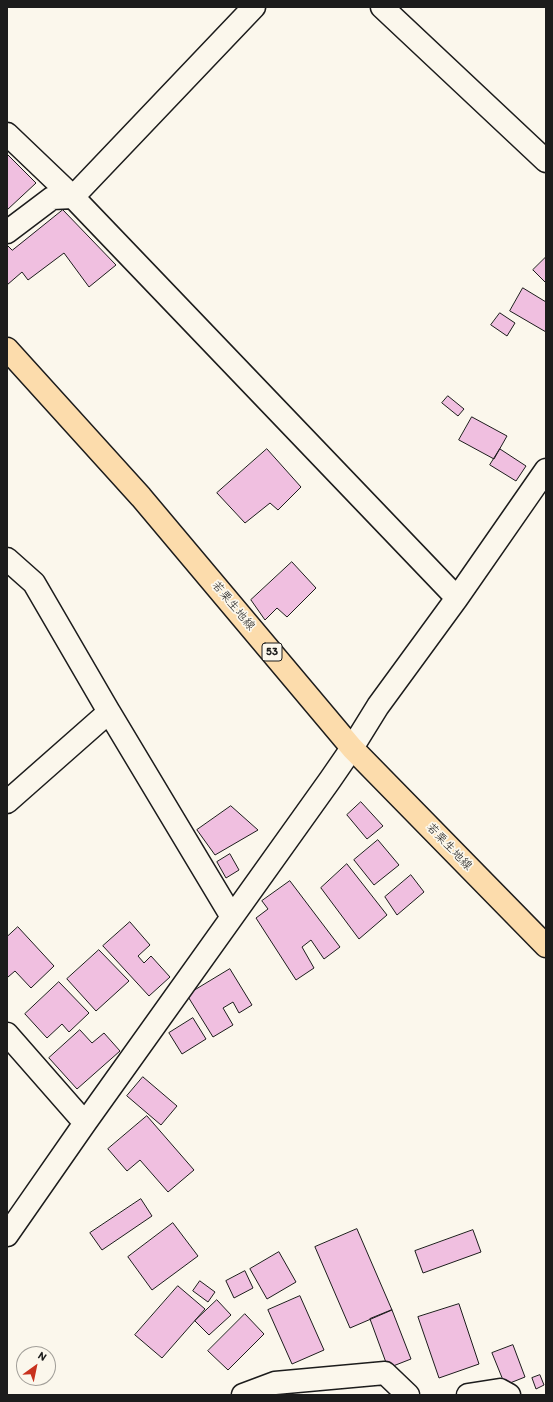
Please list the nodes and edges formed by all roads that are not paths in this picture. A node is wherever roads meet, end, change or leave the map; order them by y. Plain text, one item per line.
1 (254, 7) edge
2 (382, 7) edge
3 (7, 134) edge
4 (546, 160) edge
5 (73, 197) junction
6 (7, 232) edge
7 (7, 349) edge
8 (546, 470) edge
9 (7, 559) edge
10 (457, 598) junction
11 (109, 712) junction
12 (352, 748) junction
13 (7, 802) edge
14 (232, 917) junction
15 (546, 946) edge
16 (7, 1034) edge
17 (85, 1123) junction
18 (7, 1235) edge
19 (243, 1395) edge
20 (408, 1395) edge
21 (468, 1395) edge
22 (508, 1395) edge

1 - 5 street
2 - 4 street
3 - 5 street
5 - 6 street
5 - 10 street
7 - 12 main road, 若栗生地線 / 53
8 - 10 street
9 - 11 street
10 - 12 street
11 - 13 street
11 - 14 street
12 - 14 street
12 - 15 main road, 若栗生地線 / 53
14 - 17 street
16 - 17 street
17 - 18 street
19 - 20 street
21 - 22 street

